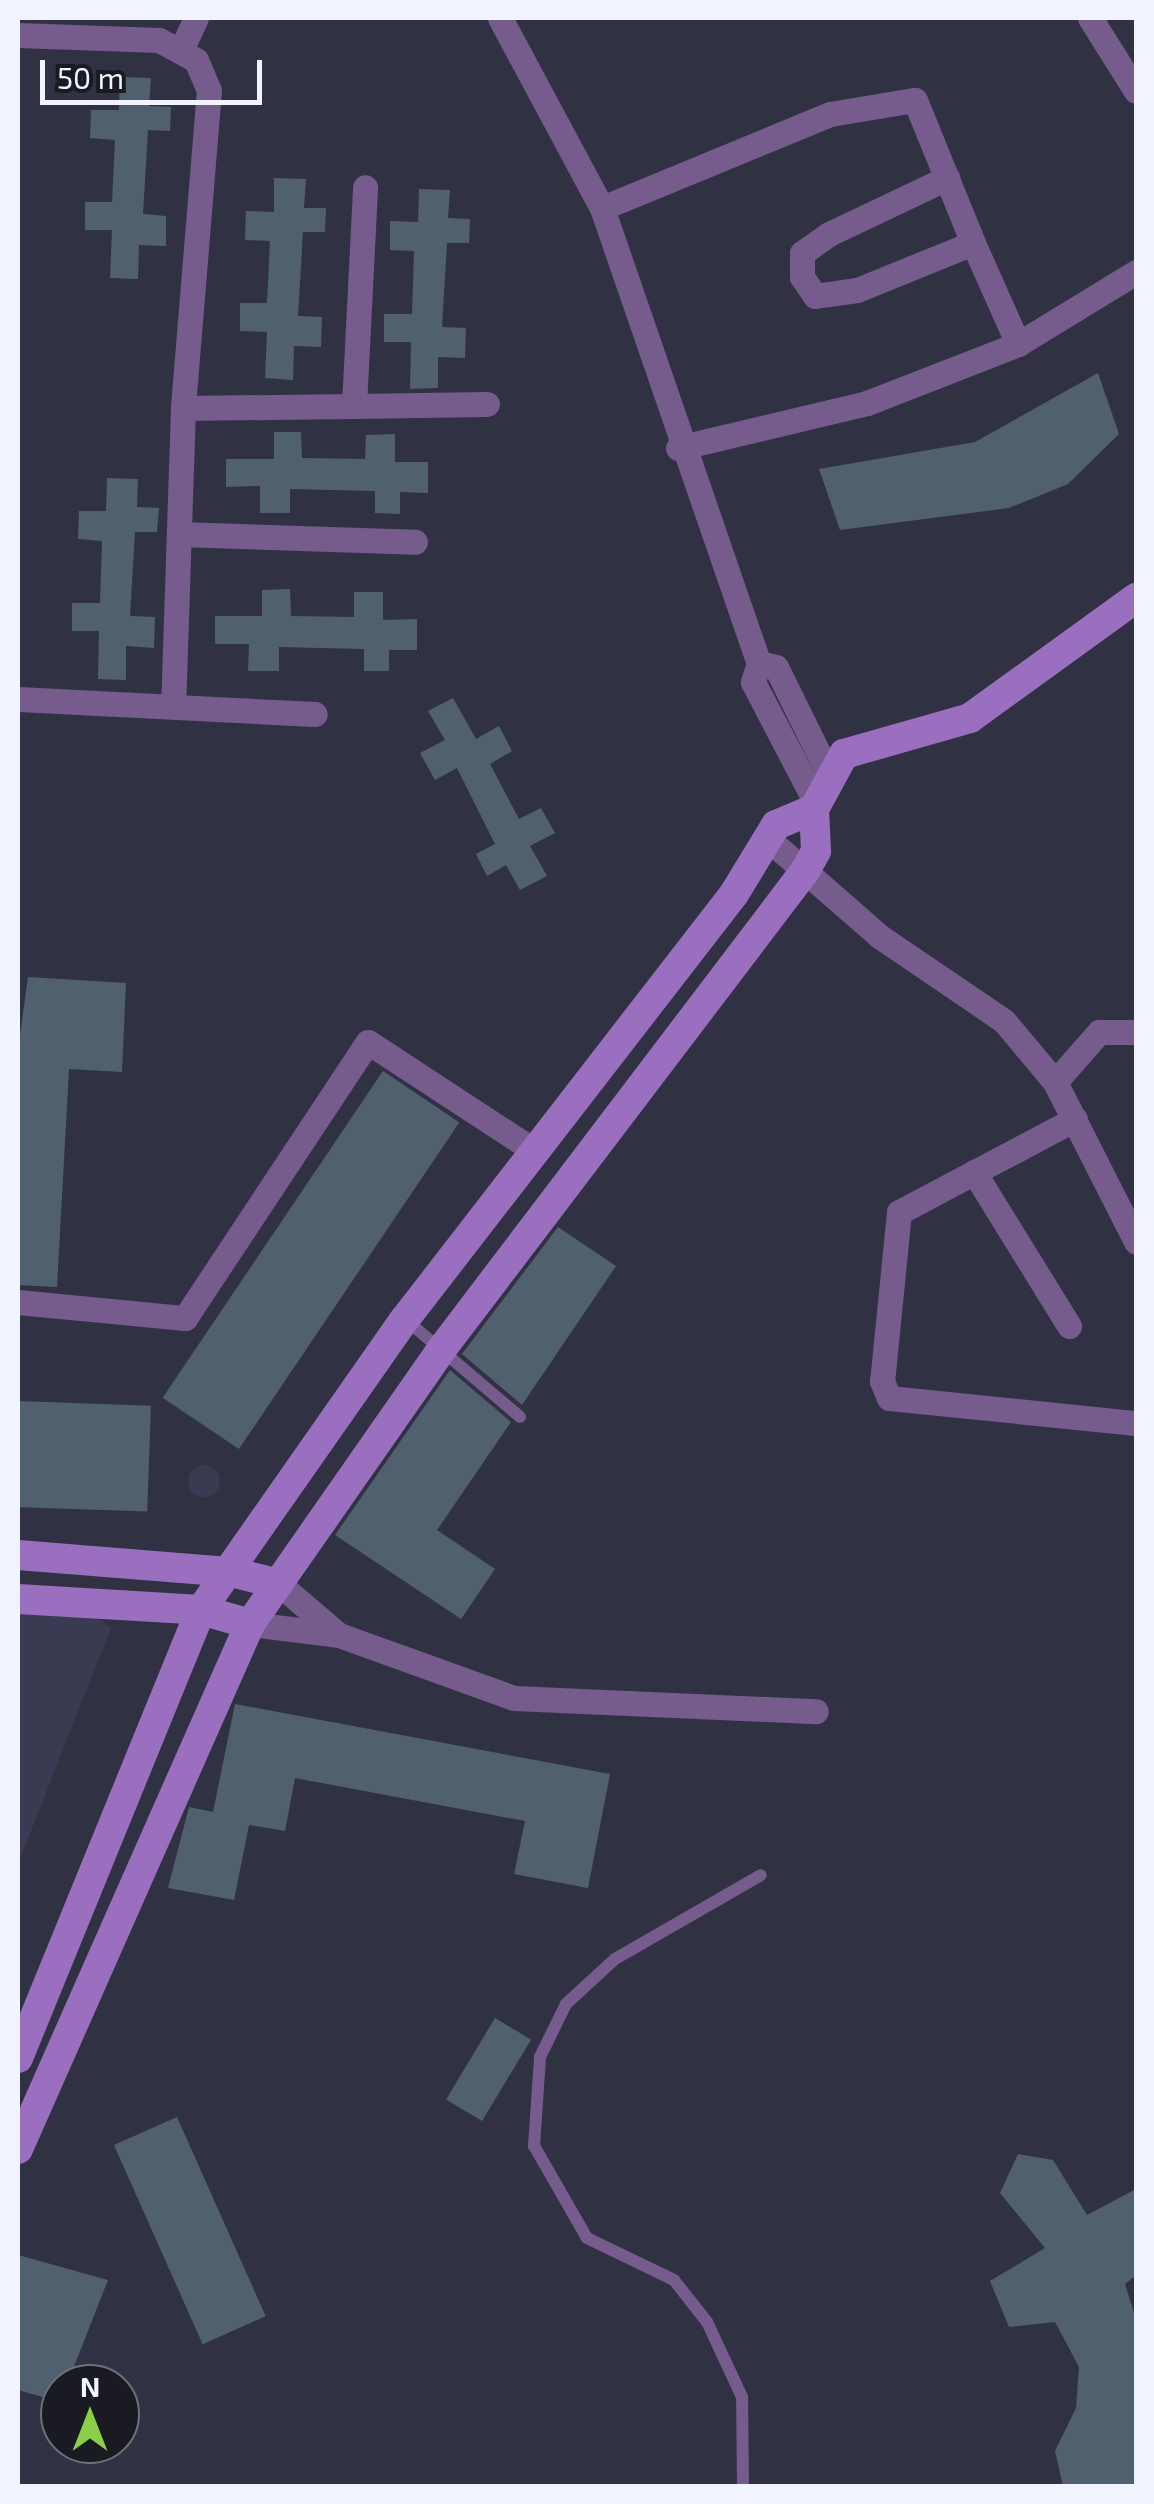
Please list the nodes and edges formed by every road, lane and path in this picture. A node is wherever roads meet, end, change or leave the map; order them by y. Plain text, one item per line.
1 (196, 18) edge
2 (500, 18) edge
3 (1090, 18) edge
4 (66, 27) edge
5 (18, 35) edge
6 (182, 48) junction
7 (1136, 91) edge
8 (947, 178) junction
9 (365, 187) dead end
10 (602, 208) junction
11 (972, 243) junction
12 (1136, 272) edge
13 (1018, 344) junction
14 (487, 404) dead end
15 (354, 406) junction
16 (183, 408) junction
17 (678, 448) junction
18 (179, 534) junction
19 (415, 542) dead end
20 (1136, 598) edge
21 (18, 699) edge
22 (174, 706) junction
23 (315, 714) dead end
24 (821, 797) junction
25 (768, 839) junction
26 (805, 871) junction
27 (1136, 1032) edge
28 (1055, 1082) junction
29 (1074, 1119) junction
30 (536, 1152) junction
31 (974, 1172) junction
32 (1136, 1242) edge
33 (18, 1302) edge
34 (406, 1319) junction
35 (1070, 1326) dead end
36 (442, 1350) junction
37 (520, 1418) dead end
38 (1136, 1424) edge
39 (18, 1556) edge
40 (90, 1561) junction
41 (231, 1572) junction
42 (279, 1584) junction
43 (18, 1599) edge
44 (83, 1603) junction
45 (200, 1610) junction
46 (250, 1624) junction
47 (340, 1635) junction
48 (816, 1711) dead end
49 (761, 1875) dead end
50 (18, 2058) edge
51 (18, 2149) edge
52 (743, 2486) edge

1 - 6 street
2 - 10 street
3 - 7 street
4 - 5 street
4 - 6 street
6 - 16 street
8 - 10 street
8 - 11 street
8 - 11 street
9 - 15 street
10 - 17 street
11 - 13 street
12 - 13 street
13 - 17 street
14 - 15 street
15 - 16 street
16 - 18 street
17 - 24 street
18 - 19 street
18 - 22 street
20 - 24 street
21 - 22 street
22 - 23 street
24 - 25 street
24 - 26 street
25 - 26 street
25 - 30 street
26 - 28 street
26 - 36 street
27 - 28 street
28 - 29 street
29 - 31 street
29 - 32 street
30 - 33 street
30 - 34 street
31 - 35 street
31 - 38 street
34 - 36 lane
34 - 41 street
36 - 37 lane
36 - 42 street
39 - 40 street
40 - 41 street
40 - 44 street
41 - 42 street
41 - 45 street
42 - 46 street
42 - 47 street
43 - 44 street
44 - 45 street
45 - 46 street
45 - 50 street
46 - 47 street
46 - 51 street
47 - 48 street
49 - 52 lane

